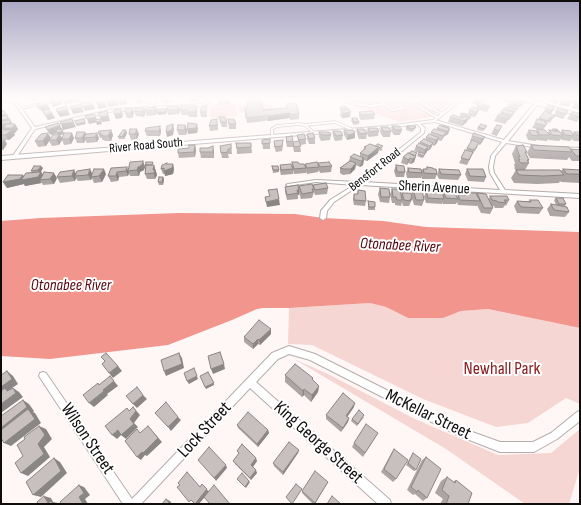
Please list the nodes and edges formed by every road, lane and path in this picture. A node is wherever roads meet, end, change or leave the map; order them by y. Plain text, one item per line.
1 (30, 123) edge
2 (58, 123) edge
3 (329, 123) edge
4 (336, 123) edge
5 (418, 123) joint
6 (444, 123) edge
7 (521, 123) edge
8 (305, 125) junction
9 (34, 128) junction
10 (351, 129) junction
11 (314, 132) junction
12 (272, 136) junction
13 (505, 142) junction
14 (542, 147) edge
15 (558, 148) edge
16 (580, 149) edge
17 (14, 157) junction
18 (1, 158) edge
19 (360, 183) junction
20 (288, 185) edge
21 (504, 192) junction
22 (580, 196) edge
23 (323, 218) dead end
24 (275, 356) joint
25 (44, 376) dead end
26 (250, 382) junction
27 (580, 415) edge
28 (128, 504) edge
29 (134, 504) edge
30 (386, 504) edge

1 - 9 street
2 - 9 street
3 - 8 lane
4 - 10 lane
5 - 10 street, River Road South
5 - 19 street, Bensfort Road
6 - 13 street
7 - 13 street
8 - 11 lane
8 - 12 lane
9 - 17 street
10 - 11 street, River Road South
11 - 12 street, River Road South
12 - 17 street, River Road South
13 - 14 street
13 - 21 street
15 - 16 street
17 - 18 street, River Road South
19 - 20 street, Sherin Avenue
19 - 21 street, Sherin Avenue
19 - 23 street, Bensfort Road
21 - 22 street, Sherin Avenue
24 - 26 street, Lock Street
24 - 27 street, McKellar Street
25 - 28 street, Wilson Street
26 - 29 street, Lock Street
26 - 30 street, King George Street

